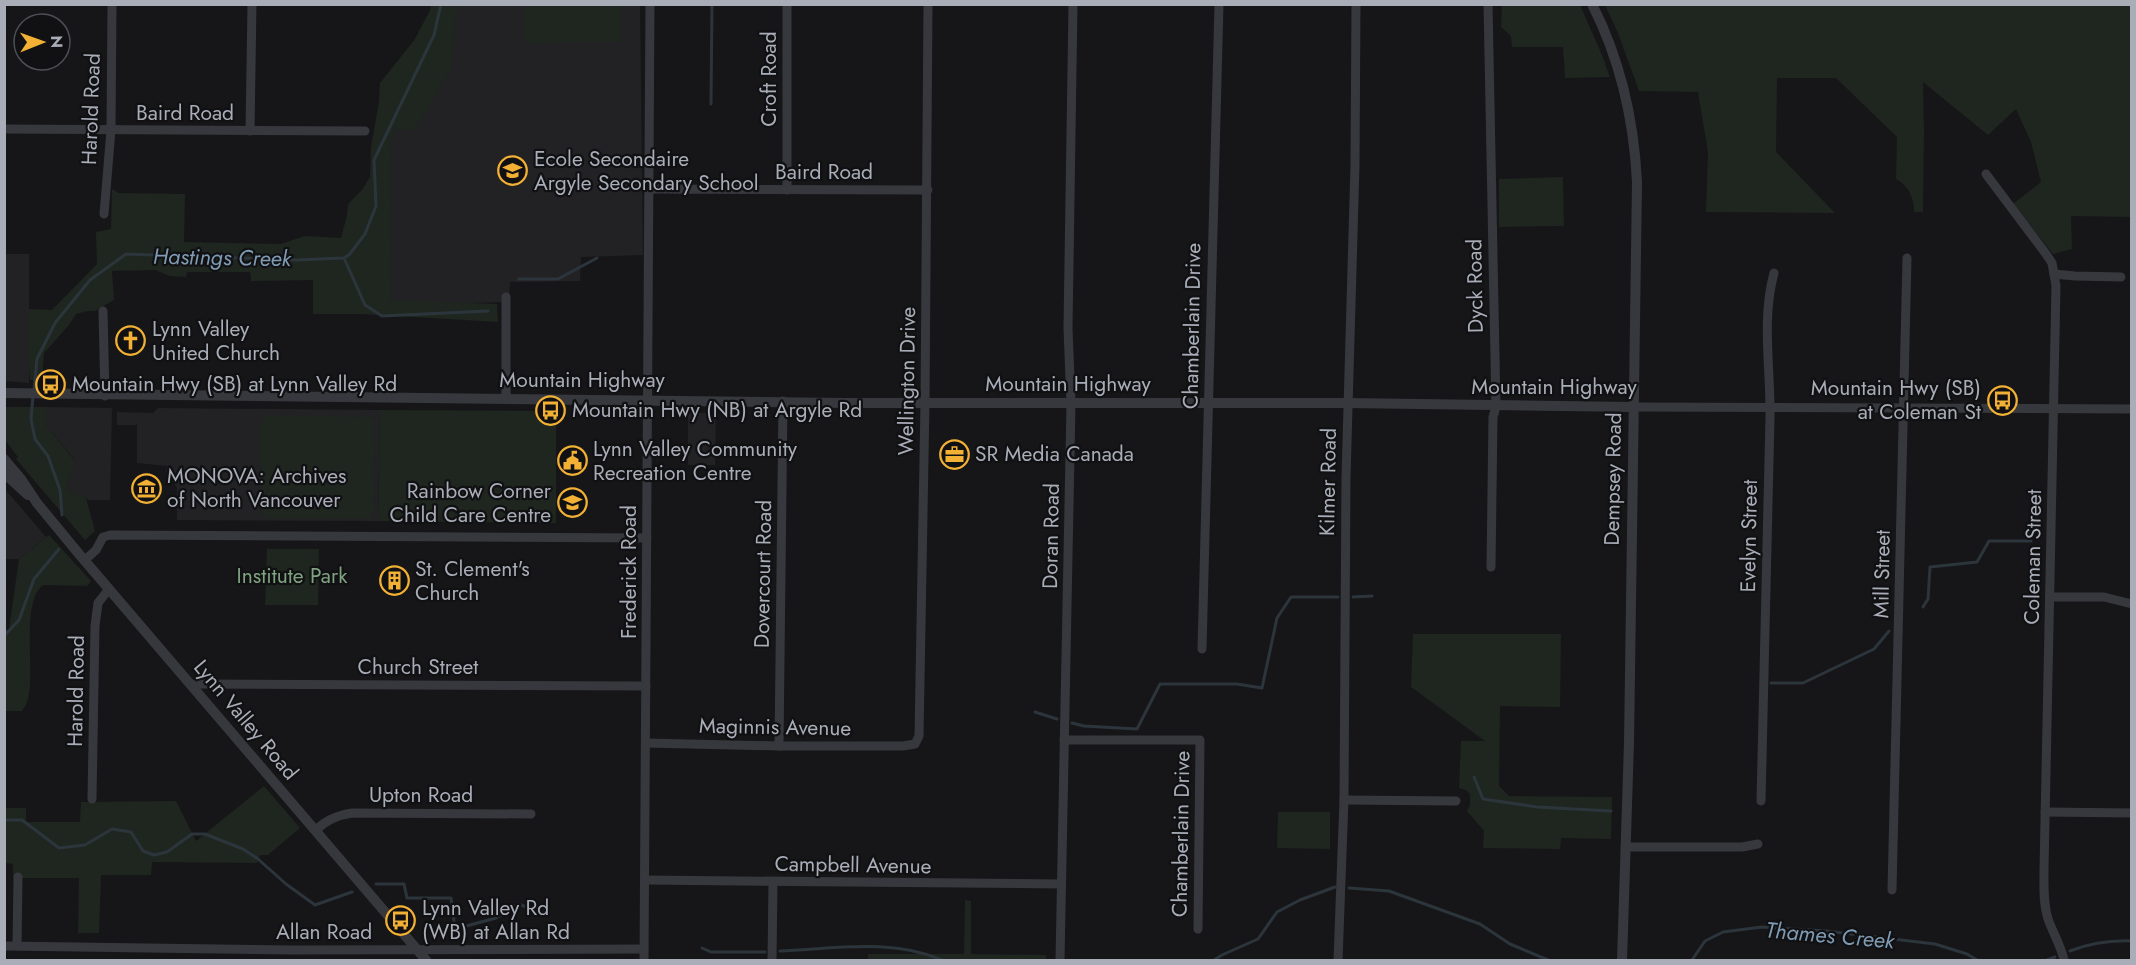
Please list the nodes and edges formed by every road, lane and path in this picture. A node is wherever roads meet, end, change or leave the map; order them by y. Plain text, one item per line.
1 (111, 4) edge
2 (252, 4) edge
3 (650, 4) edge
4 (787, 4) edge
5 (928, 4) edge
6 (1073, 4) edge
7 (1219, 4) edge
8 (1356, 4) edge
9 (1488, 4) edge
10 (1592, 4) edge
11 (4, 129) edge
12 (111, 130) junction
13 (250, 131) junction
14 (365, 131) dead end
15 (1986, 174) dead end
16 (649, 189) junction
17 (787, 190) junction
18 (928, 190) junction
19 (104, 214) dead end
20 (1907, 258) dead end
21 (1774, 273) dead end
22 (2054, 274) junction
23 (2121, 277) dead end
24 (506, 297) dead end
25 (103, 311) dead end
26 (4, 393) edge
27 (105, 396) junction
28 (506, 399) junction
29 (648, 400) junction
30 (783, 402) junction
31 (925, 403) junction
32 (1071, 404) junction
33 (1208, 404) junction
34 (1347, 404) junction
35 (1496, 406) junction
36 (1633, 407) junction
37 (1770, 407) junction
38 (1904, 408) junction
39 (2054, 408) junction
40 (2132, 409) edge
41 (4, 459) edge
42 (4, 473) edge
43 (37, 503) junction
44 (647, 538) junction
45 (85, 560) junction
46 (1491, 567) dead end
47 (109, 589) junction
48 (2050, 597) junction
49 (2132, 604) edge
50 (1202, 649) dead end
51 (190, 684) junction
52 (646, 686) junction
53 (1064, 740) junction
54 (646, 743) junction
55 (779, 746) junction
56 (903, 746) joint
57 (92, 799) dead end
58 (1344, 800) junction
59 (1456, 801) dead end
60 (1761, 801) dead end
61 (2045, 812) junction
62 (2132, 813) edge
63 (531, 814) dead end
64 (316, 830) junction
65 (1758, 844) dead end
66 (1625, 847) junction
67 (18, 877) dead end
68 (645, 880) junction
69 (773, 882) junction
70 (1061, 884) junction
71 (1892, 890) dead end
72 (1198, 929) dead end
73 (4, 946) edge
74 (17, 946) junction
75 (417, 949) junction
76 (644, 949) junction
77 (292, 950) junction
78 (1622, 958) edge
79 (292, 960) edge
80 (426, 960) edge
81 (644, 960) edge
82 (772, 960) edge
83 (1060, 960) edge
84 (1338, 960) edge
85 (2064, 960) edge

1 - 12 street, Harold Road
2 - 13 street
3 - 16 street, Frederick Road
4 - 17 street, Croft Road
5 - 18 street, Wellington Drive
6 - 32 street, Doran Road
7 - 33 street, Chamberlain Drive
8 - 34 street, Kilmer Road
9 - 35 street, Dyck Road
10 - 36 street, Dempsey Road
11 - 12 street, Baird Road
12 - 13 street, Baird Road
12 - 19 street, Harold Road
13 - 14 street, Baird Road
15 - 22 street, Coleman Street
16 - 17 street, Baird Road
16 - 29 street, Frederick Road
17 - 18 street, Baird Road
18 - 31 street, Wellington Drive
20 - 38 street, Mill Street
21 - 37 street, Evelyn Street
22 - 23 street
22 - 39 street, Coleman Street
24 - 28 street
25 - 27 street
26 - 27 street, Mountain Highway
27 - 28 street, Mountain Highway
28 - 29 street, Mountain Highway
29 - 30 street, Mountain Highway
29 - 44 street, Frederick Road
30 - 31 street, Mountain Highway
30 - 55 street, Dovercourt Road
31 - 32 street, Mountain Highway
31 - 56 street, Wellington Drive
32 - 33 street, Mountain Highway
32 - 53 street, Doran Road
33 - 34 street, Mountain Highway
33 - 50 street, Chamberlain Drive
34 - 35 street, Mountain Highway
34 - 58 street, Kilmer Road
35 - 36 street, Mountain Highway
35 - 46 street, Dyck Road
36 - 37 street, Mountain Highway
36 - 66 street, Dempsey Road
37 - 38 street, Mountain Highway
37 - 60 street, Evelyn Street
38 - 39 street, Mountain Highway
38 - 71 street, Mill Street
39 - 40 street, Mountain Highway
39 - 48 street, Coleman Street
41 - 43 street, Lynn Valley Road
42 - 43 street, Lynn Valley Road
43 - 45 street, Lynn Valley Road
44 - 45 street
44 - 52 street, Frederick Road
45 - 47 street, Lynn Valley Road
47 - 51 street, Lynn Valley Road
47 - 57 street, Harold Road
48 - 49 street
48 - 61 street, Coleman Street
51 - 52 street, Church Street
51 - 64 street, Lynn Valley Road
52 - 54 street, Frederick Road
53 - 70 street, Doran Road
53 - 72 street, Chamberlain Drive
54 - 55 street, Maginnis Avenue
54 - 68 street, Frederick Road
55 - 56 street, Maginnis Avenue
58 - 59 street
58 - 84 street, Kilmer Road
61 - 62 street
61 - 85 street, Coleman Street
63 - 64 street, Upton Road
64 - 75 street, Lynn Valley Road
65 - 66 street
66 - 78 street, Dempsey Road
67 - 74 street
68 - 69 street, Campbell Avenue
68 - 76 street, Frederick Road
69 - 70 street, Campbell Avenue
69 - 82 street
70 - 83 street, Doran Road
73 - 74 street, Allan Road
74 - 77 street, Allan Road
75 - 76 street, Allan Road
75 - 77 street, Allan Road
75 - 80 street, Lynn Valley Road
76 - 81 street, Frederick Road
77 - 79 street

